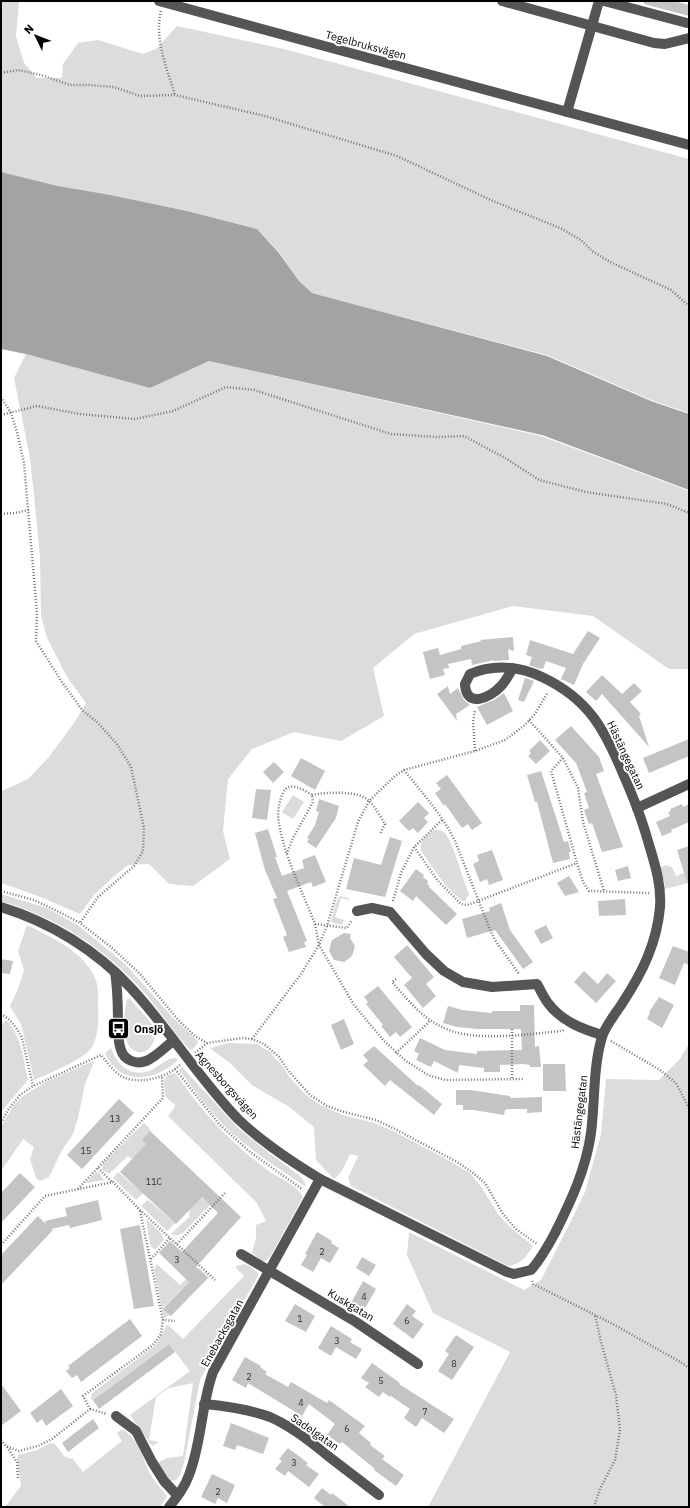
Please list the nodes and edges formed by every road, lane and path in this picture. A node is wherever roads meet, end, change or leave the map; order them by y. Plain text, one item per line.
1 (502, 1) edge
2 (599, 1) edge
3 (604, 1) edge
4 (161, 2) edge
5 (687, 23) dead end
6 (592, 26) junction
7 (689, 38) edge
8 (1, 73) edge
9 (175, 95) junction
10 (568, 112) junction
11 (689, 145) edge
12 (689, 306) edge
13 (1, 397) edge
14 (11, 413) junction
15 (1, 415) edge
16 (28, 510) junction
17 (689, 513) edge
18 (1, 514) edge
19 (513, 668) junction
20 (554, 682) junction
21 (477, 700) junction
22 (529, 720) junction
23 (475, 751) junction
24 (563, 758) junction
25 (404, 770) junction
26 (689, 784) edge
27 (312, 795) junction
28 (369, 801) junction
29 (637, 808) junction
30 (444, 819) junction
31 (380, 834) dead end
32 (414, 847) junction
33 (287, 854) junction
34 (577, 863) junction
35 (1, 891) edge
36 (604, 891) junction
37 (661, 893) junction
38 (479, 901) junction
39 (1, 907) edge
40 (357, 912) joint
41 (390, 912) junction
42 (80, 923) junction
43 (315, 924) junction
44 (327, 926) junction
45 (319, 945) junction
46 (115, 972) junction
47 (396, 979) dead end
48 (526, 985) junction
49 (1, 1014) edge
50 (430, 1020) junction
51 (575, 1024) junction
52 (512, 1029) dead end
53 (512, 1035) junction
54 (602, 1035) junction
55 (252, 1039) junction
56 (173, 1041) junction
57 (207, 1043) junction
58 (396, 1053) junction
59 (187, 1059) junction
60 (175, 1069) junction
61 (162, 1076) junction
62 (512, 1078) junction
63 (524, 1078) dead end
64 (33, 1086) junction
65 (689, 1108) edge
66 (1, 1123) edge
67 (98, 1168) junction
68 (320, 1179) junction
69 (113, 1182) junction
70 (78, 1189) junction
71 (225, 1193) dead end
72 (312, 1195) junction
73 (140, 1210) junction
74 (170, 1238) junction
75 (177, 1244) junction
76 (1, 1245) edge
77 (546, 1249) junction
78 (241, 1254) dead end
79 (151, 1259) junction
80 (269, 1272) junction
81 (526, 1272) junction
82 (215, 1280) dead end
83 (595, 1314) junction
84 (163, 1320) junction
85 (175, 1321) dead end
86 (418, 1364) dead end
87 (689, 1368) edge
88 (204, 1404) junction
89 (90, 1409) junction
90 (116, 1416) joint
91 (1, 1440) edge
92 (6, 1446) junction
93 (18, 1479) dead end
94 (379, 1495) dead end
95 (175, 1503) edge
96 (594, 1507) edge

1 - 6 street
2 - 6 street
3 - 5 street
4 - 9 path
4 - 10 street, Tegelbruksvägen
6 - 7 street
6 - 10 street
8 - 9 path
9 - 12 path
10 - 11 street, Tegelbruksvägen
13 - 14 path
14 - 15 path
14 - 16 path
14 - 17 path
16 - 18 path
16 - 42 path
19 - 20 street, Hästängegatan
19 - 21 street
19 - 21 street, Hästängegatan
20 - 22 path
20 - 29 street, Hästängegatan
21 - 23 path
22 - 23 path
22 - 24 path
23 - 25 path
24 - 34 path
24 - 36 path
25 - 28 path
25 - 30 path
26 - 29 street, Hästängegatan
27 - 28 path
27 - 33 path
27 - 33 path
28 - 31 path
28 - 44 path
29 - 37 street, Hästängegatan
30 - 32 path
30 - 38 path
32 - 38 path
32 - 41 path
33 - 43 path
34 - 36 path
34 - 38 path
35 - 42 path
36 - 37 path
37 - 54 street, Hästängegatan
38 - 48 path
39 - 46 street, Agnesborgsvägen
40 - 41 street
40 - 44 path
41 - 48 street
42 - 57 path
43 - 44 path
43 - 45 path
44 - 45 path
45 - 55 path
45 - 58 path
46 - 56 street, Agnesborgsvägen
46 - 56 street
47 - 50 path
48 - 51 street
49 - 64 path
50 - 53 path
50 - 58 path
51 - 53 path
51 - 54 street
52 - 53 path
53 - 62 path
54 - 65 path
54 - 77 street, Hästängegatan
55 - 57 path
55 - 77 path
56 - 59 street, Agnesborgsvägen
57 - 59 path
58 - 62 path
59 - 60 path
59 - 68 street, Agnesborgsvägen
60 - 61 path
60 - 72 path
61 - 64 path
61 - 67 path
62 - 63 path
64 - 66 path
67 - 69 path
67 - 70 path
68 - 72 street, Enebacksgatan
68 - 81 street, Agnesborgsvägen
69 - 70 path
69 - 73 path
70 - 76 path
71 - 75 path
72 - 80 street, Enebacksgatan
73 - 74 path
73 - 79 path
74 - 75 path
74 - 79 path
75 - 82 path
77 - 81 street, Hästängegatan
78 - 80 street, Kuskgatan
79 - 84 path
80 - 86 street, Kuskgatan
80 - 88 street, Enebacksgatan
81 - 83 path
83 - 87 path
83 - 96 path
84 - 85 path
84 - 89 path
88 - 94 street, Sadelgatan
88 - 95 street, Enebacksgatan
89 - 90 path
89 - 92 path
90 - 95 street
91 - 92 path
92 - 93 path

